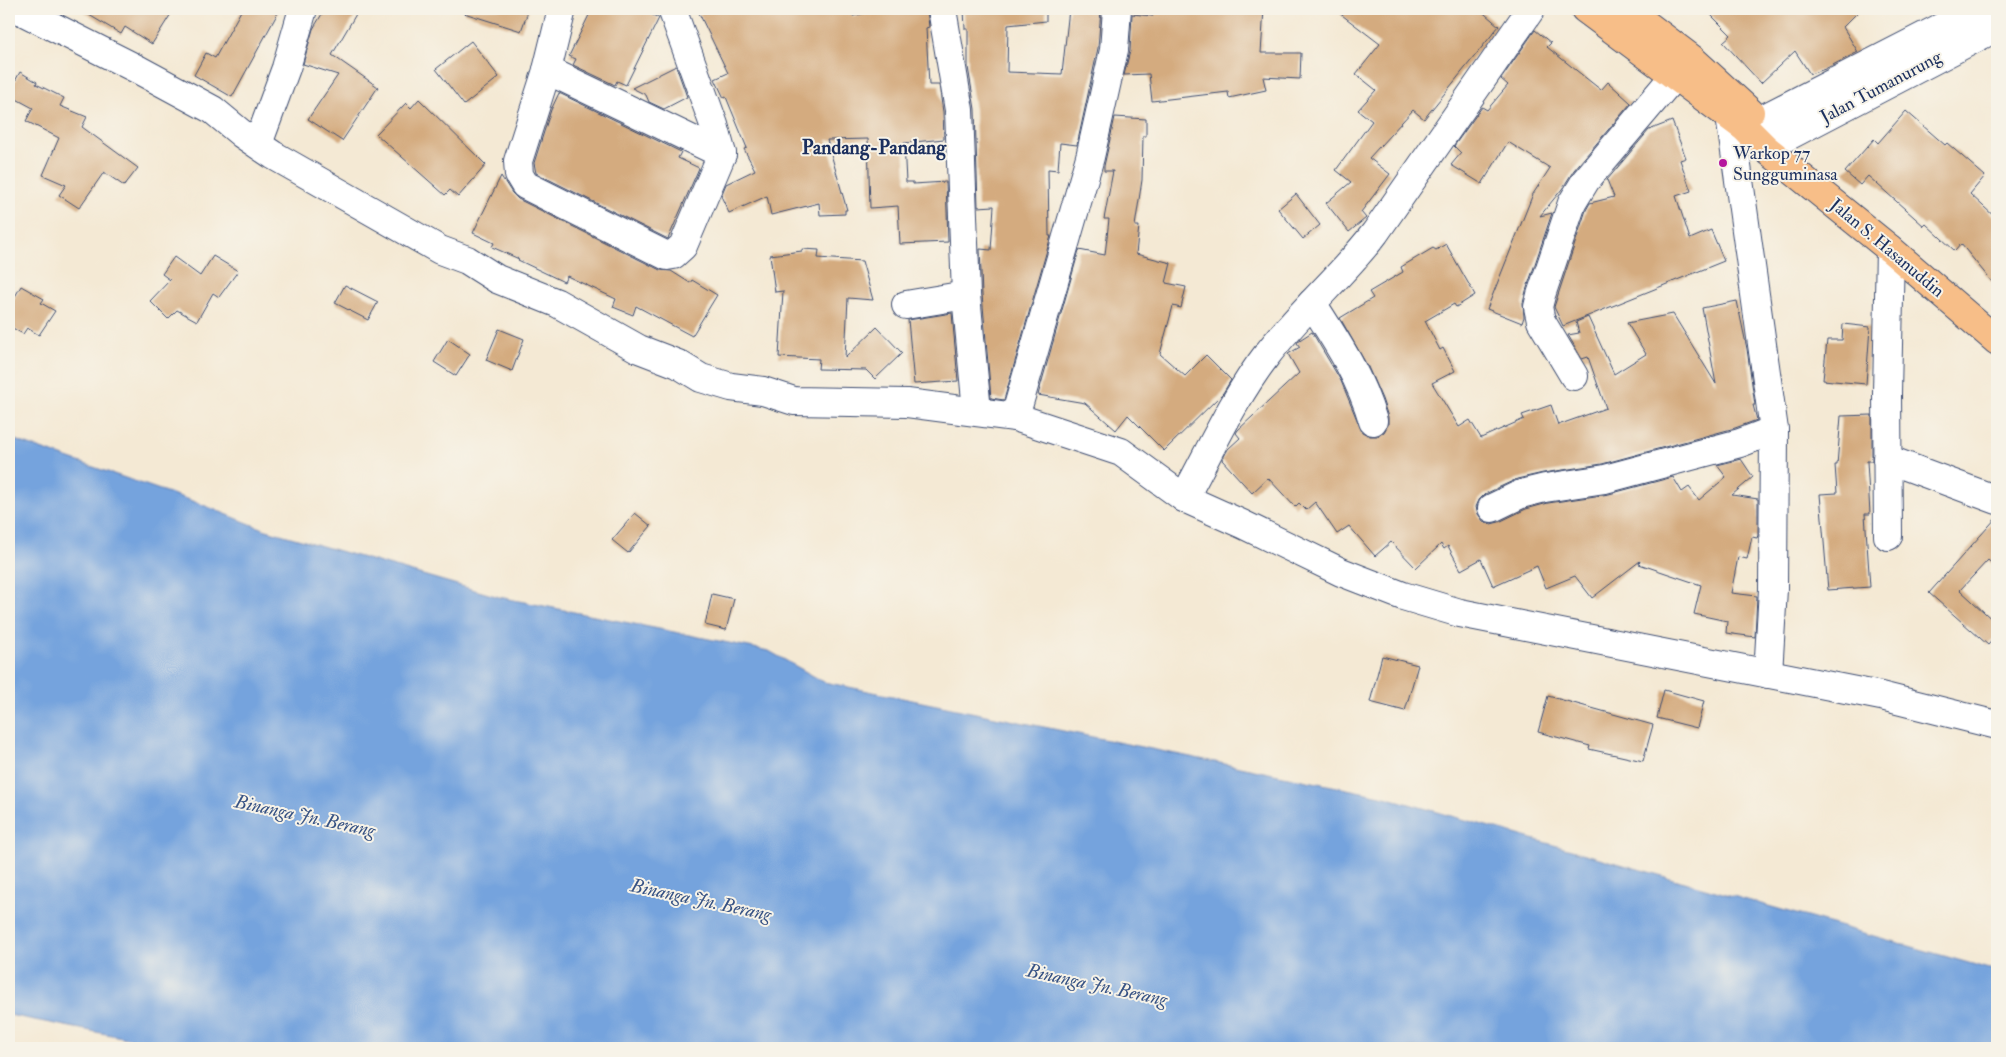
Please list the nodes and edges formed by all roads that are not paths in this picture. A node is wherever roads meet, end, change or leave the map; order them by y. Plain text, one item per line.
1 (18, 9) edge
2 (303, 9) edge
3 (562, 9) edge
4 (672, 9) edge
5 (942, 9) edge
6 (1117, 9) edge
7 (1531, 9) edge
8 (1585, 9) edge
9 (1626, 9) edge
10 (1977, 9) edge
11 (1936, 18) edge
12 (1997, 26) edge
13 (547, 70) junction
14 (1675, 75) junction
15 (1745, 122) junction
16 (1774, 143) junction
17 (258, 144) junction
18 (722, 154) junction
19 (1890, 249) junction
20 (966, 295) junction
21 (1312, 303) junction
22 (906, 305) dead end
23 (1997, 326) edge
24 (1997, 341) edge
25 (1574, 376) dead end
26 (977, 411) junction
27 (1015, 417) junction
28 (1373, 421) dead end
29 (1774, 430) junction
30 (1887, 459) junction
31 (1184, 498) junction
32 (1997, 500) edge
33 (1492, 508) dead end
34 (1888, 536) dead end
35 (1768, 674) junction
36 (1997, 725) edge

1 - 17 street
2 - 17 street
3 - 13 street
4 - 18 street
5 - 20 street
6 - 27 street
7 - 21 street
8 - 14 highway, Jalan S. Hasanuddin
9 - 15 highway, Jalan S. Hasanuddin
10 - 11 street, Jalan Tumanurung
11 - 15 street, Jalan Tumanurung
12 - 16 street, Jalan Tumanurung
13 - 18 street
13 - 18 street
14 - 15 highway, Jalan S. Hasanuddin
14 - 25 street
15 - 16 highway, Jalan S. Hasanuddin
15 - 29 street
16 - 19 highway, Jalan S. Hasanuddin
16 - 23 highway, Jalan S. Hasanuddin
17 - 26 street
19 - 24 highway, Jalan S. Hasanuddin
19 - 30 street
20 - 22 street
20 - 26 street
21 - 28 street
21 - 31 street
26 - 27 street
27 - 31 street
29 - 33 street
29 - 35 street
30 - 32 street
30 - 34 street
31 - 35 street
35 - 36 street

